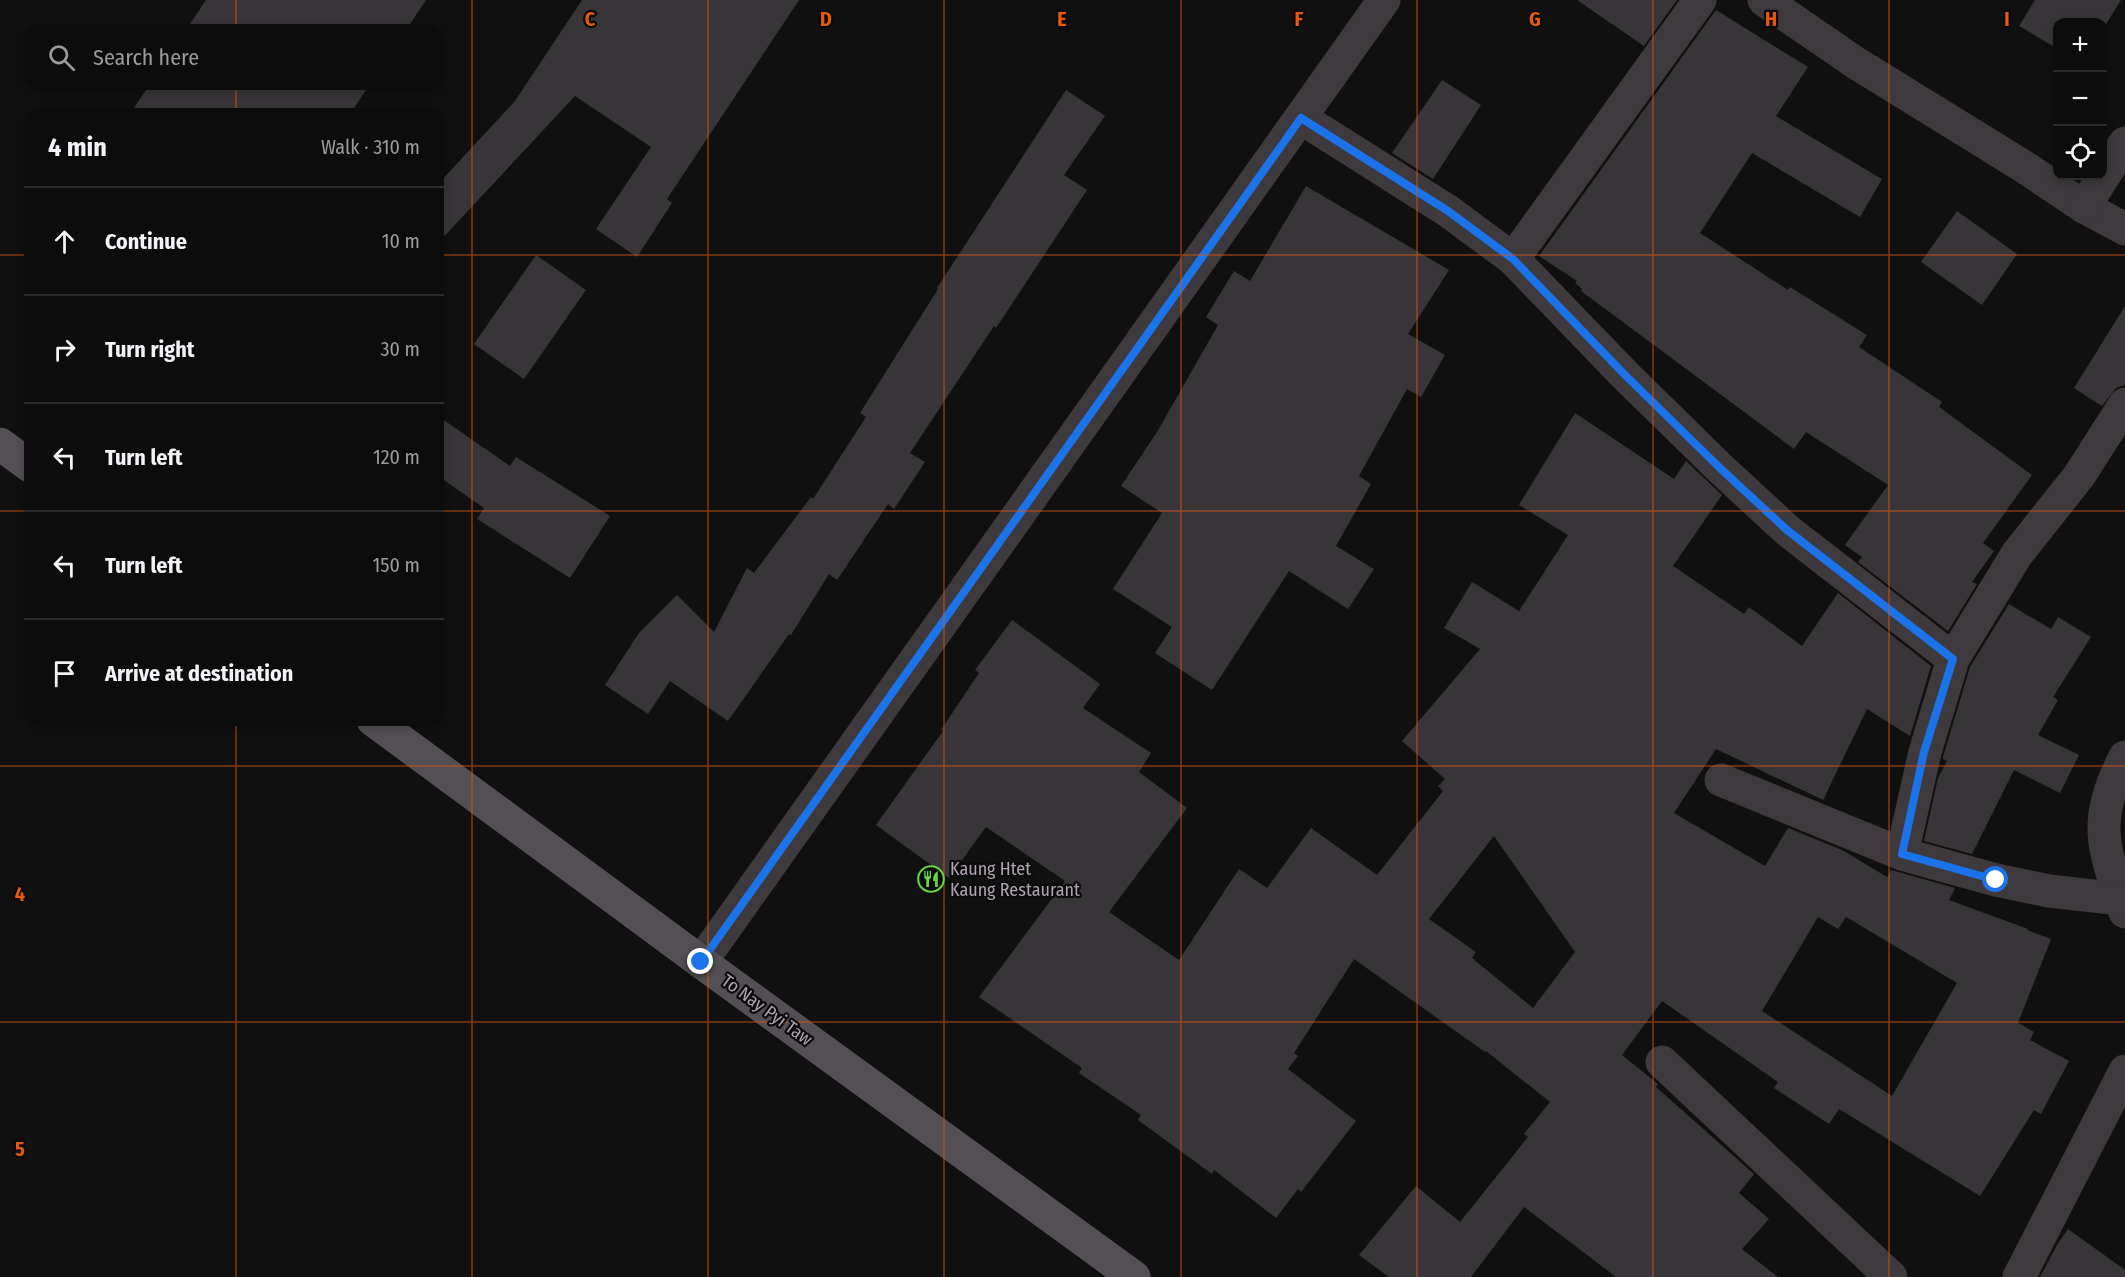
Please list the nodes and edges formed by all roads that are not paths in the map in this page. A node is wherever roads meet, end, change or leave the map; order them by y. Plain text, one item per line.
1 (1384, 0) edge
2 (1700, 0) edge
3 (1764, 0) edge
4 (1301, 118) junction
5 (2125, 143) edge
6 (2084, 207) junction
7 (2125, 229) edge
8 (1513, 259) junction
9 (2125, 404) edge
10 (0, 444) edge
11 (24, 462) edge
12 (1953, 659) junction
13 (381, 726) edge
14 (2125, 757) edge
15 (1721, 780) dead end
16 (1902, 854) junction
17 (2123, 906) edge
18 (701, 962) junction
19 (1662, 1062) dead end
20 (2125, 1071) edge
21 (1134, 1277) edge
22 (1891, 1277) edge
23 (2019, 1277) edge

1 - 4 street
2 - 8 street
3 - 6 street
4 - 8 street
4 - 18 street
5 - 6 street
6 - 7 street
8 - 12 street
9 - 12 street
10 - 11 main road
12 - 16 street
13 - 18 main road, To Nay Pyi Taw
14 - 17 street
15 - 16 street
16 - 17 street
18 - 21 main road, To Nay Pyi Taw
19 - 22 street
20 - 23 street

